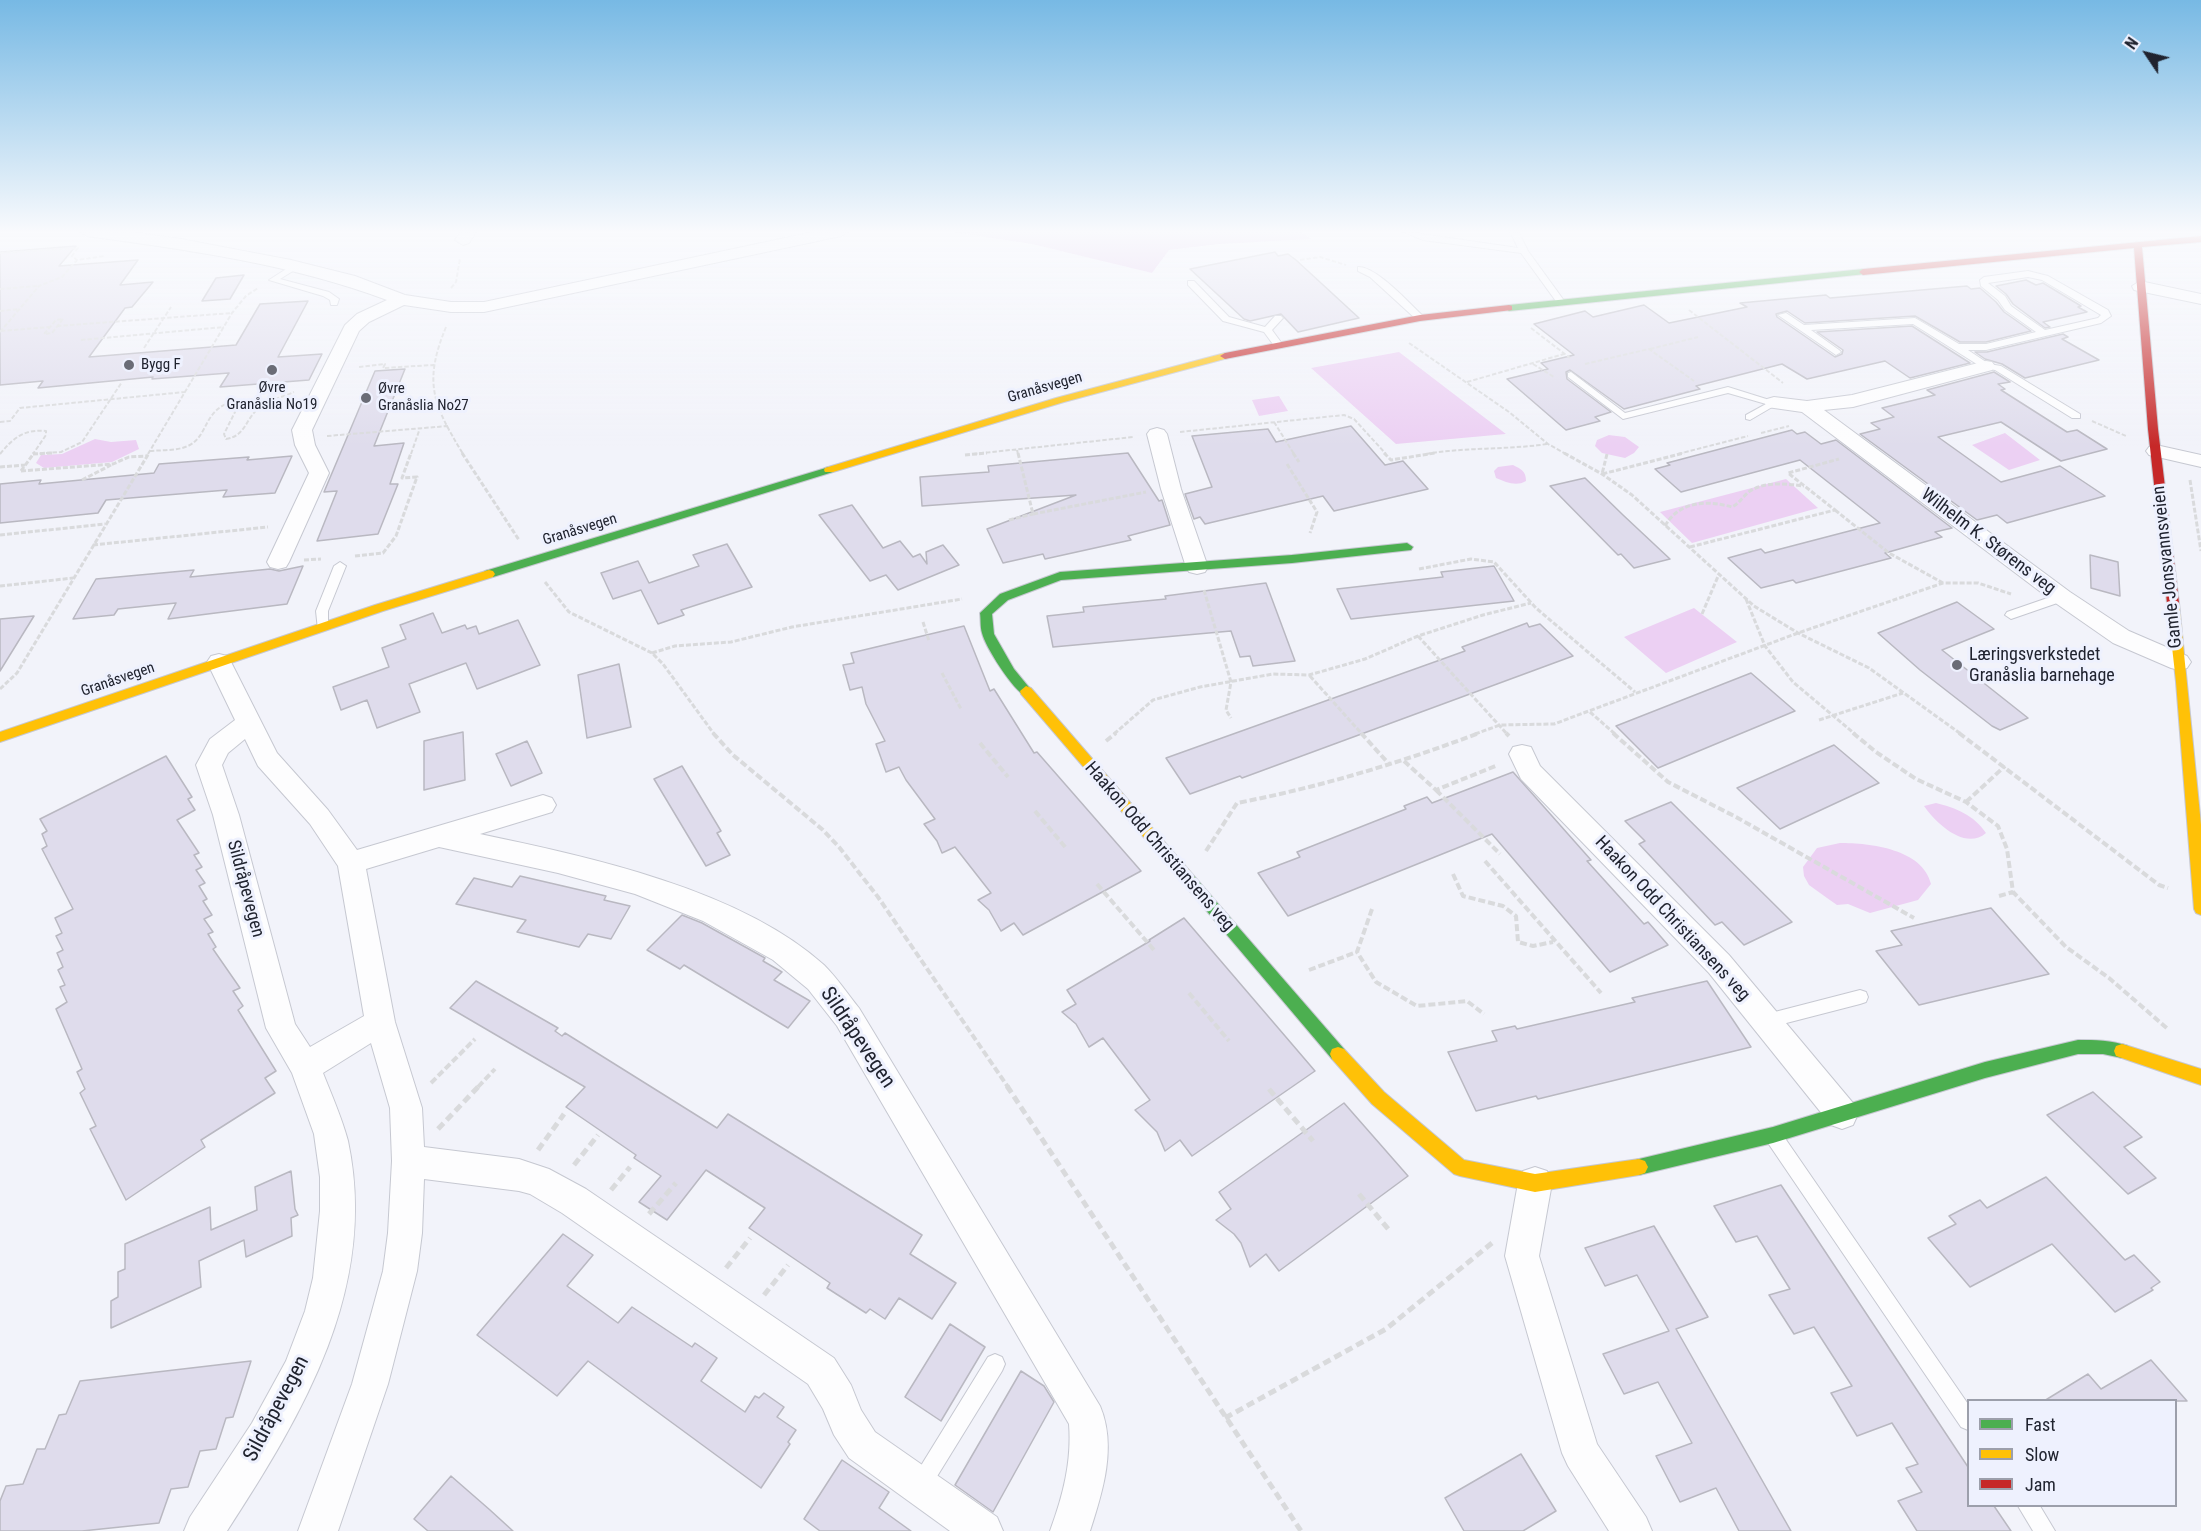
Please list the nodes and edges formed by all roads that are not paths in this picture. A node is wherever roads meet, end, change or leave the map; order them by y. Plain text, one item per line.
1 (397, 302) edge
2 (417, 302) edge
3 (505, 302) edge
4 (1210, 302) edge
5 (1403, 302) edge
6 (1558, 302) edge
7 (2005, 302) edge
8 (2088, 302) edge
9 (2142, 302) edge
10 (1783, 315) dead end
11 (1278, 318) dead end
12 (1420, 318) junction
13 (1801, 327) junction
14 (1267, 330) junction
15 (2043, 333) junction
16 (1278, 345) junction
17 (1957, 347) junction
18 (1836, 352) dead end
19 (1986, 366) junction
20 (1571, 375) dead end
21 (1774, 403) junction
22 (1807, 407) junction
23 (2076, 416) road end
24 (1750, 417) dead end
25 (1157, 434) road end
26 (2156, 451) junction
27 (2201, 461) edge
28 (1407, 547) dead end
29 (278, 562) dead end
30 (340, 566) dead end
31 (1197, 567) junction
32 (2062, 597) junction
33 (2011, 615) dead end
34 (322, 627) junction
35 (219, 662) junction
36 (2187, 678) edge
37 (248, 723) junction
38 (0, 737) edge
39 (1522, 754) road end
40 (543, 805) dead end
41 (437, 836) junction
42 (351, 863) junction
43 (2200, 904) edge
44 (1860, 997) dead end
45 (1767, 1021) junction
46 (380, 1022) junction
47 (305, 1067) junction
48 (2201, 1077) edge
49 (1842, 1114) junction
50 (1773, 1135) junction
51 (408, 1161) junction
52 (1532, 1197) junction
53 (994, 1364) dead end
54 (1967, 1419) edge
55 (919, 1486) junction
56 (2029, 1507) edge
57 (204, 1531) edge
58 (318, 1531) edge
59 (983, 1531) edge
60 (1070, 1531) edge
61 (1632, 1531) edge
62 (2045, 1531) edge

1 - 29 street
2 - 3 street
4 - 14 lane
5 - 12 lane
6 - 12 street, Granåsvegen
7 - 15 lane
8 - 15 lane
9 - 26 street, Gamle Jonsvannsveien
10 - 13 lane
11 - 14 lane
12 - 16 street, Granåsvegen
13 - 17 lane
13 - 18 lane
14 - 16 lane
15 - 17 lane
16 - 34 street, Granåsvegen
17 - 19 lane
19 - 22 street
19 - 23 lane
20 - 21 lane
21 - 22 street
21 - 24 lane
22 - 32 street, Wilhelm K. Størens veg
25 - 31 street
26 - 27 street
26 - 36 street, Gamle Jonsvannsveien
28 - 31 street
30 - 34 lane
31 - 52 street, Haakon Odd Christiansens veg
32 - 33 lane
32 - 36 street, Wilhelm K. Størens veg
34 - 35 street, Granåsvegen
35 - 37 street
35 - 38 street, Granåsvegen
36 - 43 street, Gamle Jonsvannsveien
37 - 42 street
37 - 47 street, Sildråpevegen
39 - 45 street, Haakon Odd Christiansens veg
40 - 41 street, Sildråpevegen
41 - 42 street, Sildråpevegen
41 - 60 street, Sildråpevegen
42 - 46 street
44 - 45 lane
45 - 49 street, Haakon Odd Christiansens veg
46 - 47 street
46 - 51 street
47 - 57 street, Sildråpevegen
48 - 49 street, Haakon Odd Christiansens veg
49 - 50 street, Haakon Odd Christiansens veg
50 - 52 street, Haakon Odd Christiansens veg
50 - 54 lane
51 - 55 street
51 - 58 street
52 - 61 street
53 - 55 lane
55 - 59 street
56 - 62 lane

